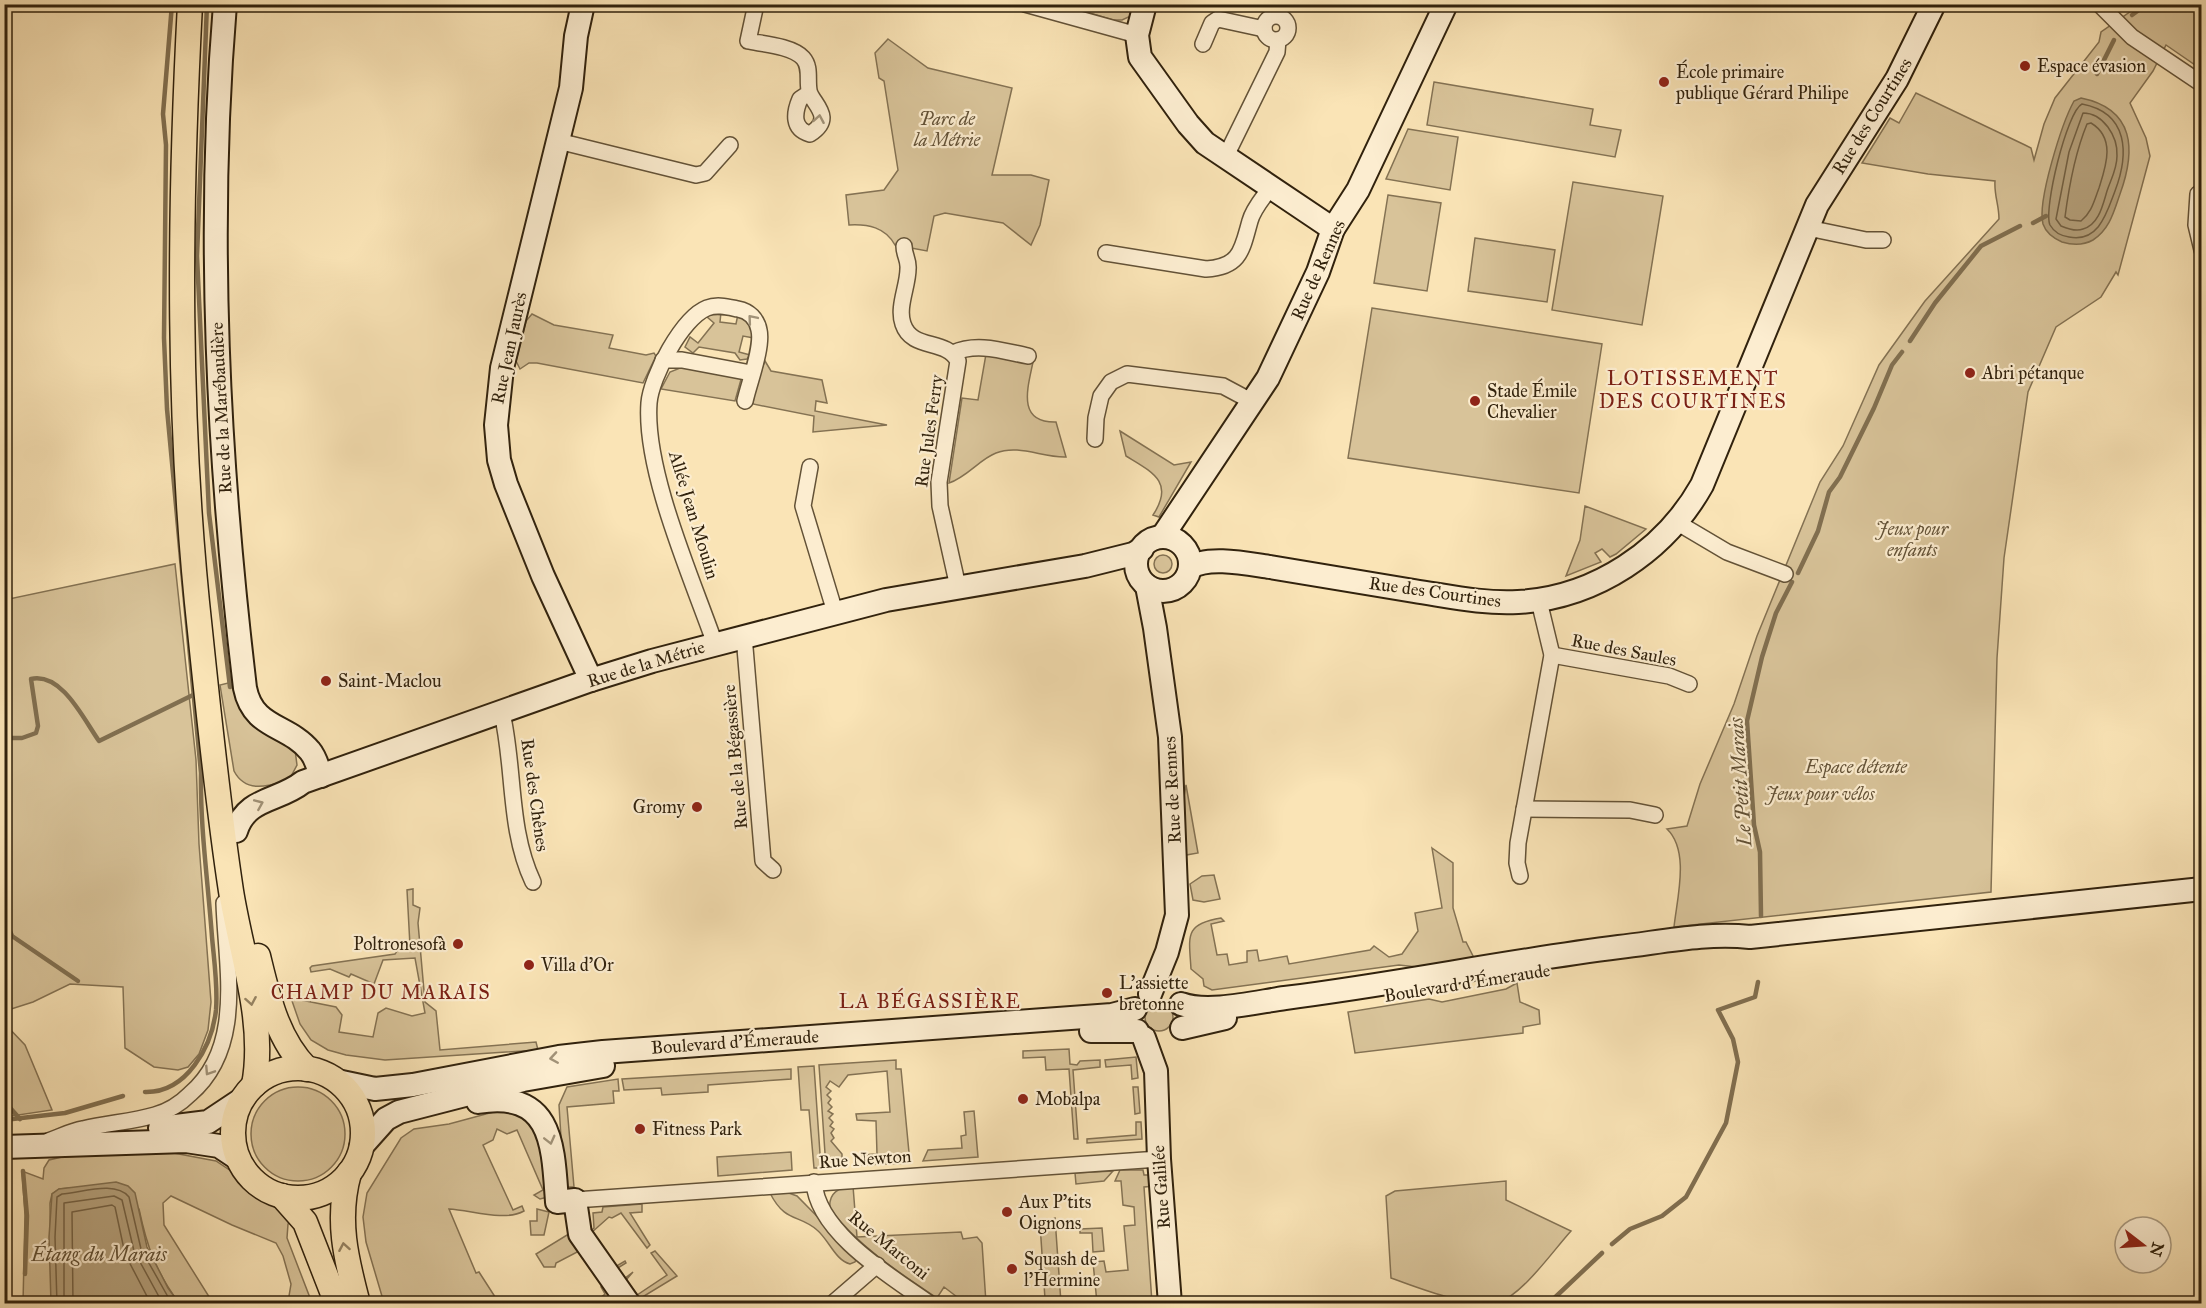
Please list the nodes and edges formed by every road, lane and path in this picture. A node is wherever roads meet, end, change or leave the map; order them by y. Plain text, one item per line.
1 (190, 4) edge
2 (225, 4) edge
3 (583, 4) edge
4 (756, 4) edge
5 (1025, 4) edge
6 (1145, 4) edge
7 (1446, 4) edge
8 (1934, 4) edge
9 (2099, 4) edge
10 (1264, 29) junction
11 (1137, 35) junction
12 (1278, 40) junction
13 (1203, 44) dead end
14 (2202, 84) edge
15 (809, 93) dead end
16 (558, 141) junction
17 (730, 145) dead end
18 (1225, 158) junction
19 (1270, 188) junction
20 (2198, 194) dead end
21 (1808, 228) junction
22 (1333, 229) junction
23 (1883, 240) dead end
24 (904, 246) dead end
25 (2202, 250) edge
26 (1106, 253) dead end
27 (953, 353) junction
28 (1028, 356) dead end
29 (663, 360) junction
30 (751, 373) junction
31 (746, 401) dead end
32 (1253, 402) junction
33 (1095, 439) dead end
34 (810, 467) dead end
35 (1678, 523) junction
36 (1142, 549) junction
37 (1179, 550) junction
38 (1085, 566) junction
39 (1785, 574) dead end
40 (1150, 583) junction
41 (958, 586) junction
42 (1539, 601) junction
43 (835, 612) junction
44 (744, 636) junction
45 (715, 644) junction
46 (1552, 655) junction
47 (591, 680) junction
48 (1689, 684) dead end
49 (502, 713) junction
50 (312, 779) junction
51 (1524, 809) junction
52 (1655, 815) dead end
53 (228, 829) junction
54 (773, 870) dead end
55 (1520, 876) dead end
56 (533, 882) dead end
57 (2202, 890) edge
58 (1750, 937) junction
59 (1155, 1016) junction
60 (308, 1069) junction
61 (337, 1081) junction
62 (248, 1093) junction
63 (408, 1109) junction
64 (37, 1145) junction
65 (4, 1147) edge
66 (361, 1147) junction
67 (237, 1158) junction
68 (1159, 1159) junction
69 (349, 1173) junction
70 (814, 1182) junction
71 (282, 1196) junction
72 (566, 1201) junction
73 (877, 1265) junction
74 (337, 1304) edge
75 (358, 1304) edge
76 (629, 1304) edge
77 (832, 1304) edge
78 (930, 1304) edge
79 (1170, 1304) edge

1 - 53 main road
2 - 50 street, Rue de la Marébaudière
3 - 16 street, Rue Jean Jaurès
4 - 15 street
5 - 11 street
6 - 11 street
7 - 22 street, Rue de Rennes
8 - 21 street, Rue des Courtines
9 - 14 street
10 - 12 street
10 - 12 street
10 - 13 street
11 - 18 street
12 - 18 street
16 - 17 street
16 - 47 street, Rue Jean Jaurès
18 - 19 street
19 - 22 street
19 - 26 street
20 - 25 street
21 - 23 street
21 - 35 street, Rue des Courtines
22 - 32 street, Rue de Rennes
24 - 27 street, Rue Jules Ferry
27 - 28 street, Rue Jules Ferry
27 - 41 street, Rue Jules Ferry
29 - 30 street
30 -> 29 street, Allée Jean Moulin
29 - 45 street, Allée Jean Moulin
30 - 31 street, Allée Jean Moulin
32 - 33 street
32 - 37 street, Rue de Rennes
34 - 43 street
35 - 39 street
35 - 42 street, Rue des Courtines
36 - 37 street, Rue de la Métrie
36 - 38 street, Rue de la Métrie
36 - 40 street, Rue de Rennes
37 - 40 street
37 - 42 street, Rue des Courtines
38 - 40 street, Rue de la Métrie
38 - 41 street, Rue de la Métrie
40 - 59 street, Rue de Rennes
41 - 43 street, Rue de la Métrie
42 - 46 street
43 - 44 street, Rue de la Métrie
44 - 45 street, Rue de la Métrie
44 - 54 street, Rue de la Bégassière
45 - 47 street, Rue de la Métrie
46 - 48 street, Rue des Saules
46 - 51 street
47 - 49 street, Rue de la Métrie
49 - 50 street, Rue de la Métrie
49 - 56 street, Rue des Chênes
53 -> 50 street, Rue de la Métrie
51 - 52 street
51 - 55 street
53 - 60 main road
53 -> 62 main road
53 -> 64 street
57 - 58 street
58 - 59 street
58 - 59 street, Boulevard d'Émeraude
59 -> 61 street, Boulevard d'Émeraude
59 - 63 street, Boulevard d'Émeraude
59 - 68 street, Rue Galilée
60 - 61 main road
60 - 62 main road
61 - 66 main road
62 - 64 street
62 - 67 main road
63 - 66 street, Boulevard d'Émeraude
63 -> 72 street
64 - 65 street
64 - 67 street
66 - 69 main road
67 - 71 main road
68 - 70 street, Rue Newton
68 - 79 street, Rue Galilée
69 - 71 main road
75 -> 69 main road
70 - 72 street, Rue Newton
70 - 73 street, Rue Marconi
71 - 74 main road
72 - 76 street
73 - 77 street
73 - 78 street, Rue Marconi

